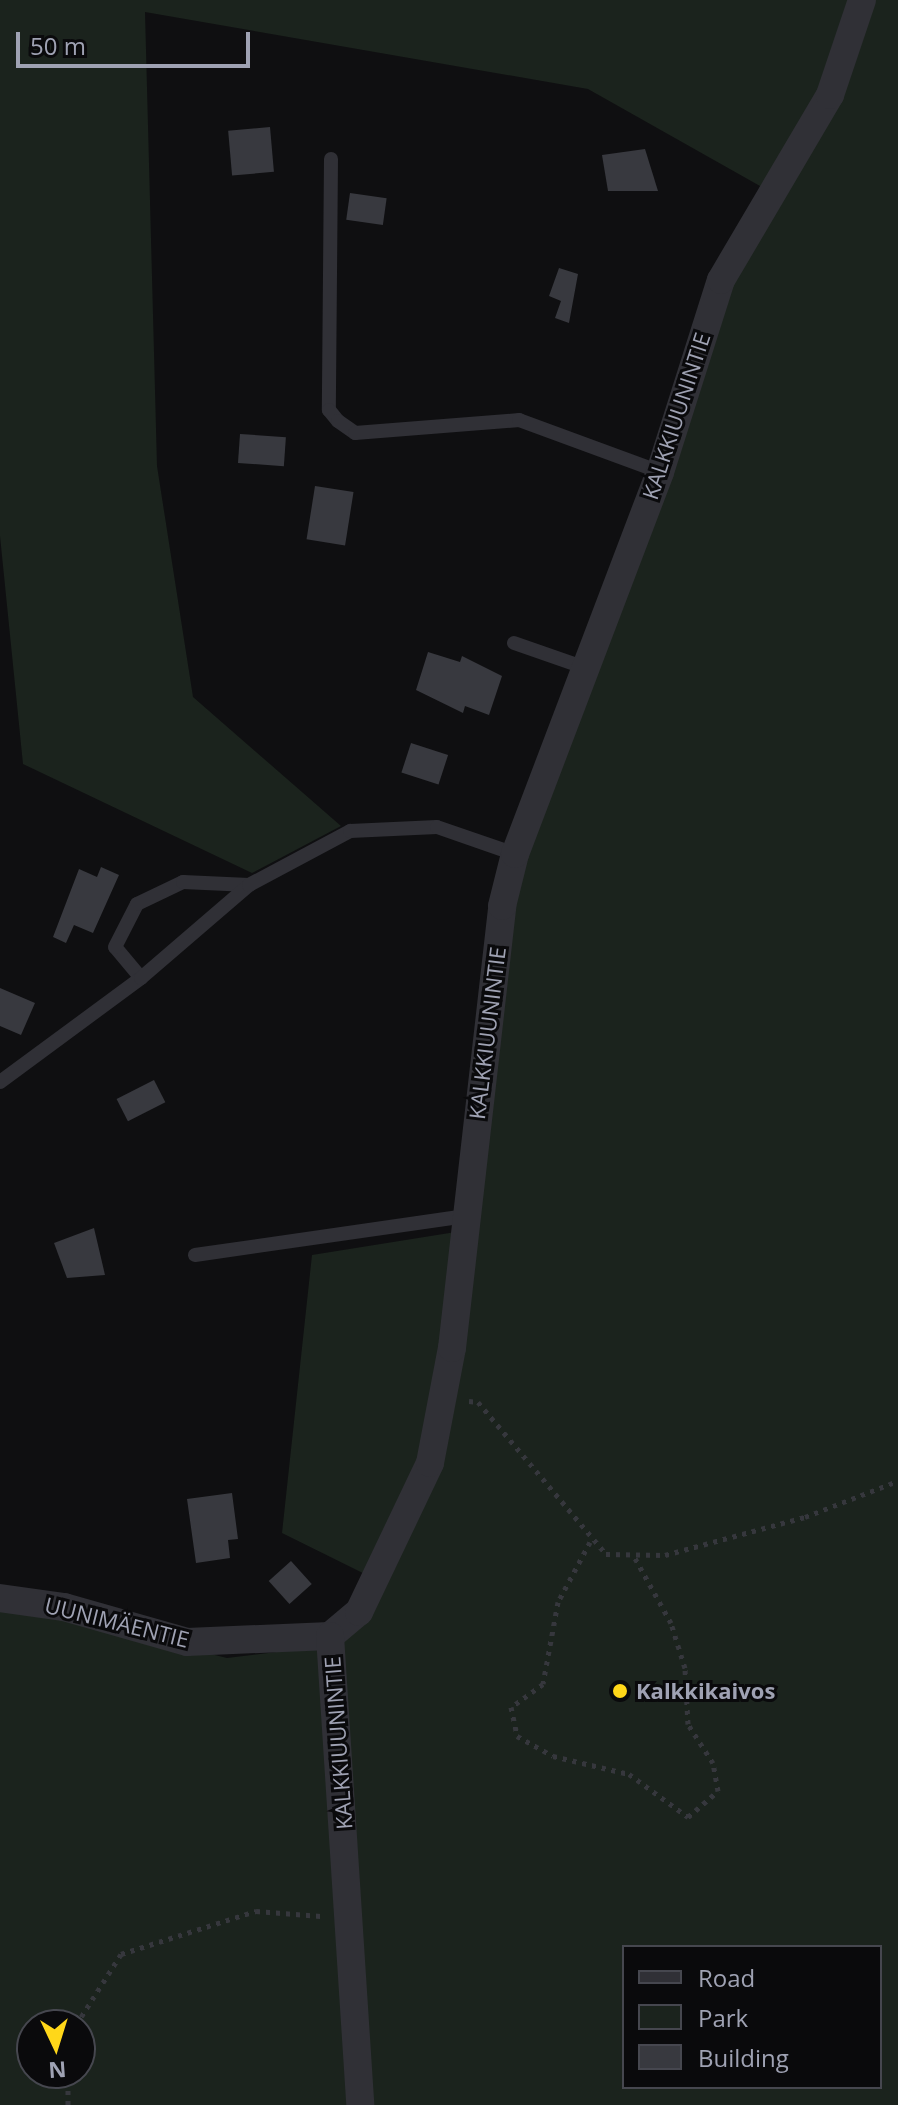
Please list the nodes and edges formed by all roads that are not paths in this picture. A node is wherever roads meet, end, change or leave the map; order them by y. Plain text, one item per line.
1 (862, 0) edge
2 (331, 159) dead end
3 (660, 472) junction
4 (514, 643) dead end
5 (583, 667) junction
6 (515, 854) junction
7 (249, 885) junction
8 (141, 978) junction
9 (0, 1082) edge
10 (464, 1216) junction
11 (195, 1255) dead end
12 (0, 1598) edge
13 (330, 1636) junction
14 (360, 2105) edge

1 - 3 street, KALKKIUUNINTIE
2 - 3 lane
3 - 5 street, KALKKIUUNINTIE
4 - 5 lane
5 - 6 street, KALKKIUUNINTIE
6 - 7 lane
6 - 10 street, KALKKIUUNINTIE
7 - 8 lane
7 - 8 lane
8 - 9 lane
10 - 11 lane
10 - 13 street, KALKKIUUNINTIE
12 - 13 street, UUNIMÄENTIE
13 - 14 street, KALKKIUUNINTIE

